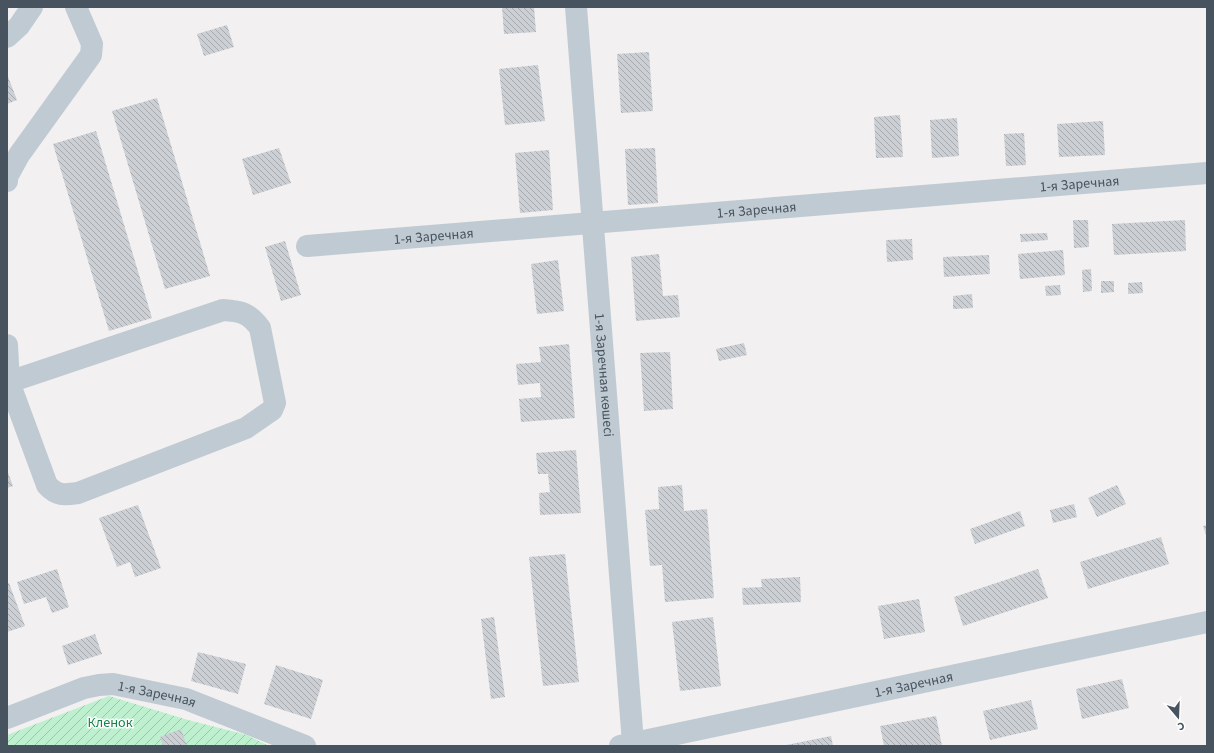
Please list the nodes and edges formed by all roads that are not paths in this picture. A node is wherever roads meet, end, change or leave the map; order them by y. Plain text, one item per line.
1 (32, 7) edge
2 (76, 7) edge
3 (576, 7) edge
4 (7, 37) edge
5 (1207, 173) edge
6 (7, 181) edge
7 (593, 223) junction
8 (307, 246) dead end
9 (7, 345) edge
10 (10, 382) junction
11 (1207, 622) edge
12 (7, 718) edge
13 (626, 744) edge
14 (305, 746) edge

1 - 4 street
2 - 6 street
3 - 7 street, 1-я Заречная көшесі
5 - 7 street, 1-я Заречная
7 - 8 street, 1-я Заречная
7 - 13 street, 1-я Заречная көшесі
9 - 10 street
10 - 10 street
11 - 13 street, 1-я Заречная
12 - 14 street, 1-я Заречная

